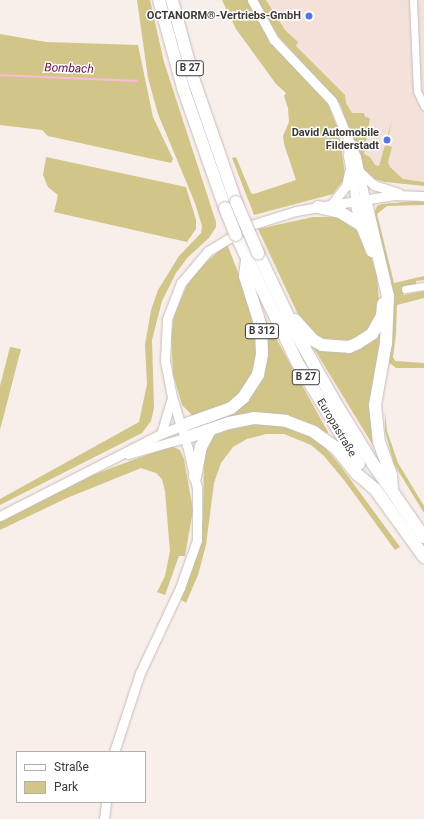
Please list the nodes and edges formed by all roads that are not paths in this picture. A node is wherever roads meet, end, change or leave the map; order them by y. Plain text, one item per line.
1 (159, 0) edge
2 (172, 0) edge
3 (252, 0) edge
4 (413, 0) edge
5 (424, 106) edge
6 (349, 144) junction
7 (350, 169) junction
8 (361, 174) junction
9 (406, 195) junction
10 (424, 196) edge
11 (361, 200) junction
12 (231, 205) junction
13 (331, 205) junction
14 (318, 207) junction
15 (362, 226) junction
16 (247, 259) junction
17 (424, 286) edge
18 (405, 289) dead end
19 (287, 315) junction
20 (172, 397) junction
21 (210, 430) junction
22 (183, 432) junction
23 (161, 434) junction
24 (119, 456) junction
25 (195, 477) junction
26 (375, 489) junction
27 (392, 492) junction
28 (0, 516) edge
29 (424, 537) edge
30 (424, 557) edge
31 (114, 751) edge
32 (106, 803) edge
33 (104, 819) edge

1 - 12 highway, B 27
2 - 12 highway, B 27
3 - 6 street
4 - 5 street
6 - 7 street
6 - 8 street
7 - 11 street
7 - 13 street
8 - 9 street
8 - 11 street
9 - 10 street
9 - 11 street
11 - 13 street
11 - 15 highway
11 - 27 highway
12 - 16 highway, B 27, bridge
12 - 19 highway, B 27, bridge
13 - 14 street
14 - 15 highway
14 - 20 street
15 - 19 highway, B 27
16 - 22 highway, B 312
16 - 26 highway, Europastraße / B 27
17 - 18 street
19 - 27 highway, B 27
20 - 22 street
20 - 23 street
21 - 22 highway
21 - 25 highway
21 - 26 highway
22 - 23 street
22 - 24 street
22 - 25 street
23 - 24 street
24 - 28 street
25 - 31 street
26 - 30 highway, B 27
27 - 29 highway, B 27
32 - 33 street

